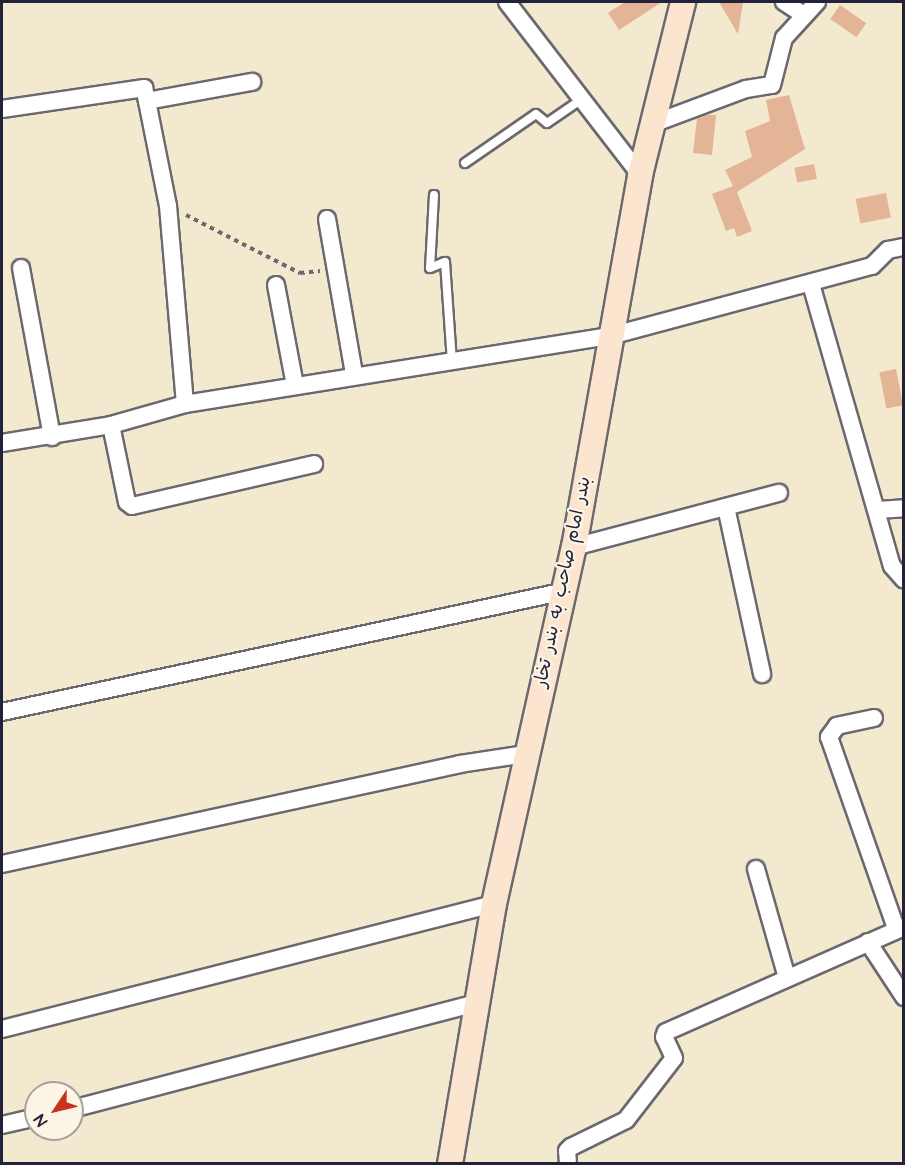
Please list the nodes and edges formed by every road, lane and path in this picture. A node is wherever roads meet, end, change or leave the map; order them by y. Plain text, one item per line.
1 (507, 2) edge
2 (683, 2) edge
3 (784, 2) edge
4 (817, 2) edge
5 (804, 15) junction
6 (252, 82) dead end
7 (582, 99) junction
8 (147, 101) junction
9 (2, 109) edge
10 (655, 123) junction
11 (465, 163) dead end
12 (640, 175) junction
13 (434, 195) dead end
14 (168, 206) junction
15 (327, 219) dead end
16 (903, 247) edge
17 (21, 267) dead end
18 (336, 270) junction
19 (811, 284) junction
20 (276, 285) dead end
21 (614, 336) junction
22 (452, 361) junction
23 (354, 375) junction
24 (295, 386) junction
25 (185, 404) junction
26 (111, 426) junction
27 (52, 437) junction
28 (2, 443) edge
29 (314, 465) dead end
30 (779, 493) dead end
31 (726, 507) junction
32 (903, 508) edge
33 (878, 510) junction
34 (574, 547) junction
35 (903, 576) edge
36 (561, 592) junction
37 (762, 674) dead end
38 (2, 712) edge
39 (874, 718) dead end
40 (526, 754) junction
41 (2, 864) edge
42 (756, 869) dead end
43 (494, 904) junction
44 (900, 928) edge
45 (868, 942) junction
46 (787, 978) junction
47 (903, 997) edge
48 (479, 1002) junction
49 (2, 1029) edge
50 (84, 1106) edge
51 (24, 1120) edge
52 (2, 1125) edge
53 (450, 1164) edge
54 (568, 1164) edge

1 - 7 street
2 - 10 main road, بندر امام صاحب به بندر تخار
3 - 5 street
4 - 5 street
5 - 10 street
6 - 8 street
7 - 11 lane
7 - 12 street
8 - 9 street
8 - 14 street
10 - 12 main road, بندر امام صاحب به بندر تخار
12 - 21 main road, بندر امام صاحب به بندر تخار
13 - 22 lane
14 - 18 path
14 - 25 street
15 - 18 street
16 - 19 street
17 - 27 street
18 - 23 street
19 - 21 street
19 - 33 street
20 - 24 street
21 - 22 street
21 - 34 main road, بندر امام صاحب به بندر تخار
22 - 23 street
23 - 24 street
24 - 25 street
25 - 26 street
26 - 27 street
26 - 29 street
27 - 28 street
30 - 31 street
31 - 34 street
31 - 37 street
32 - 33 street
33 - 35 street
34 - 36 main road, بندر امام صاحب به بندر تخار
36 - 38 street
36 - 40 main road, بندر امام صاحب به بندر تخار
39 - 44 street
40 - 41 street
40 - 43 main road, بندر امام صاحب به بندر تخار
42 - 46 street
43 - 48 main road, بندر امام صاحب به بندر تخار
43 - 49 street
44 - 45 street
45 - 46 street
45 - 47 street
46 - 54 street
48 - 50 street
48 - 53 main road, بندر امام صاحب به بندر تخار
51 - 52 street

